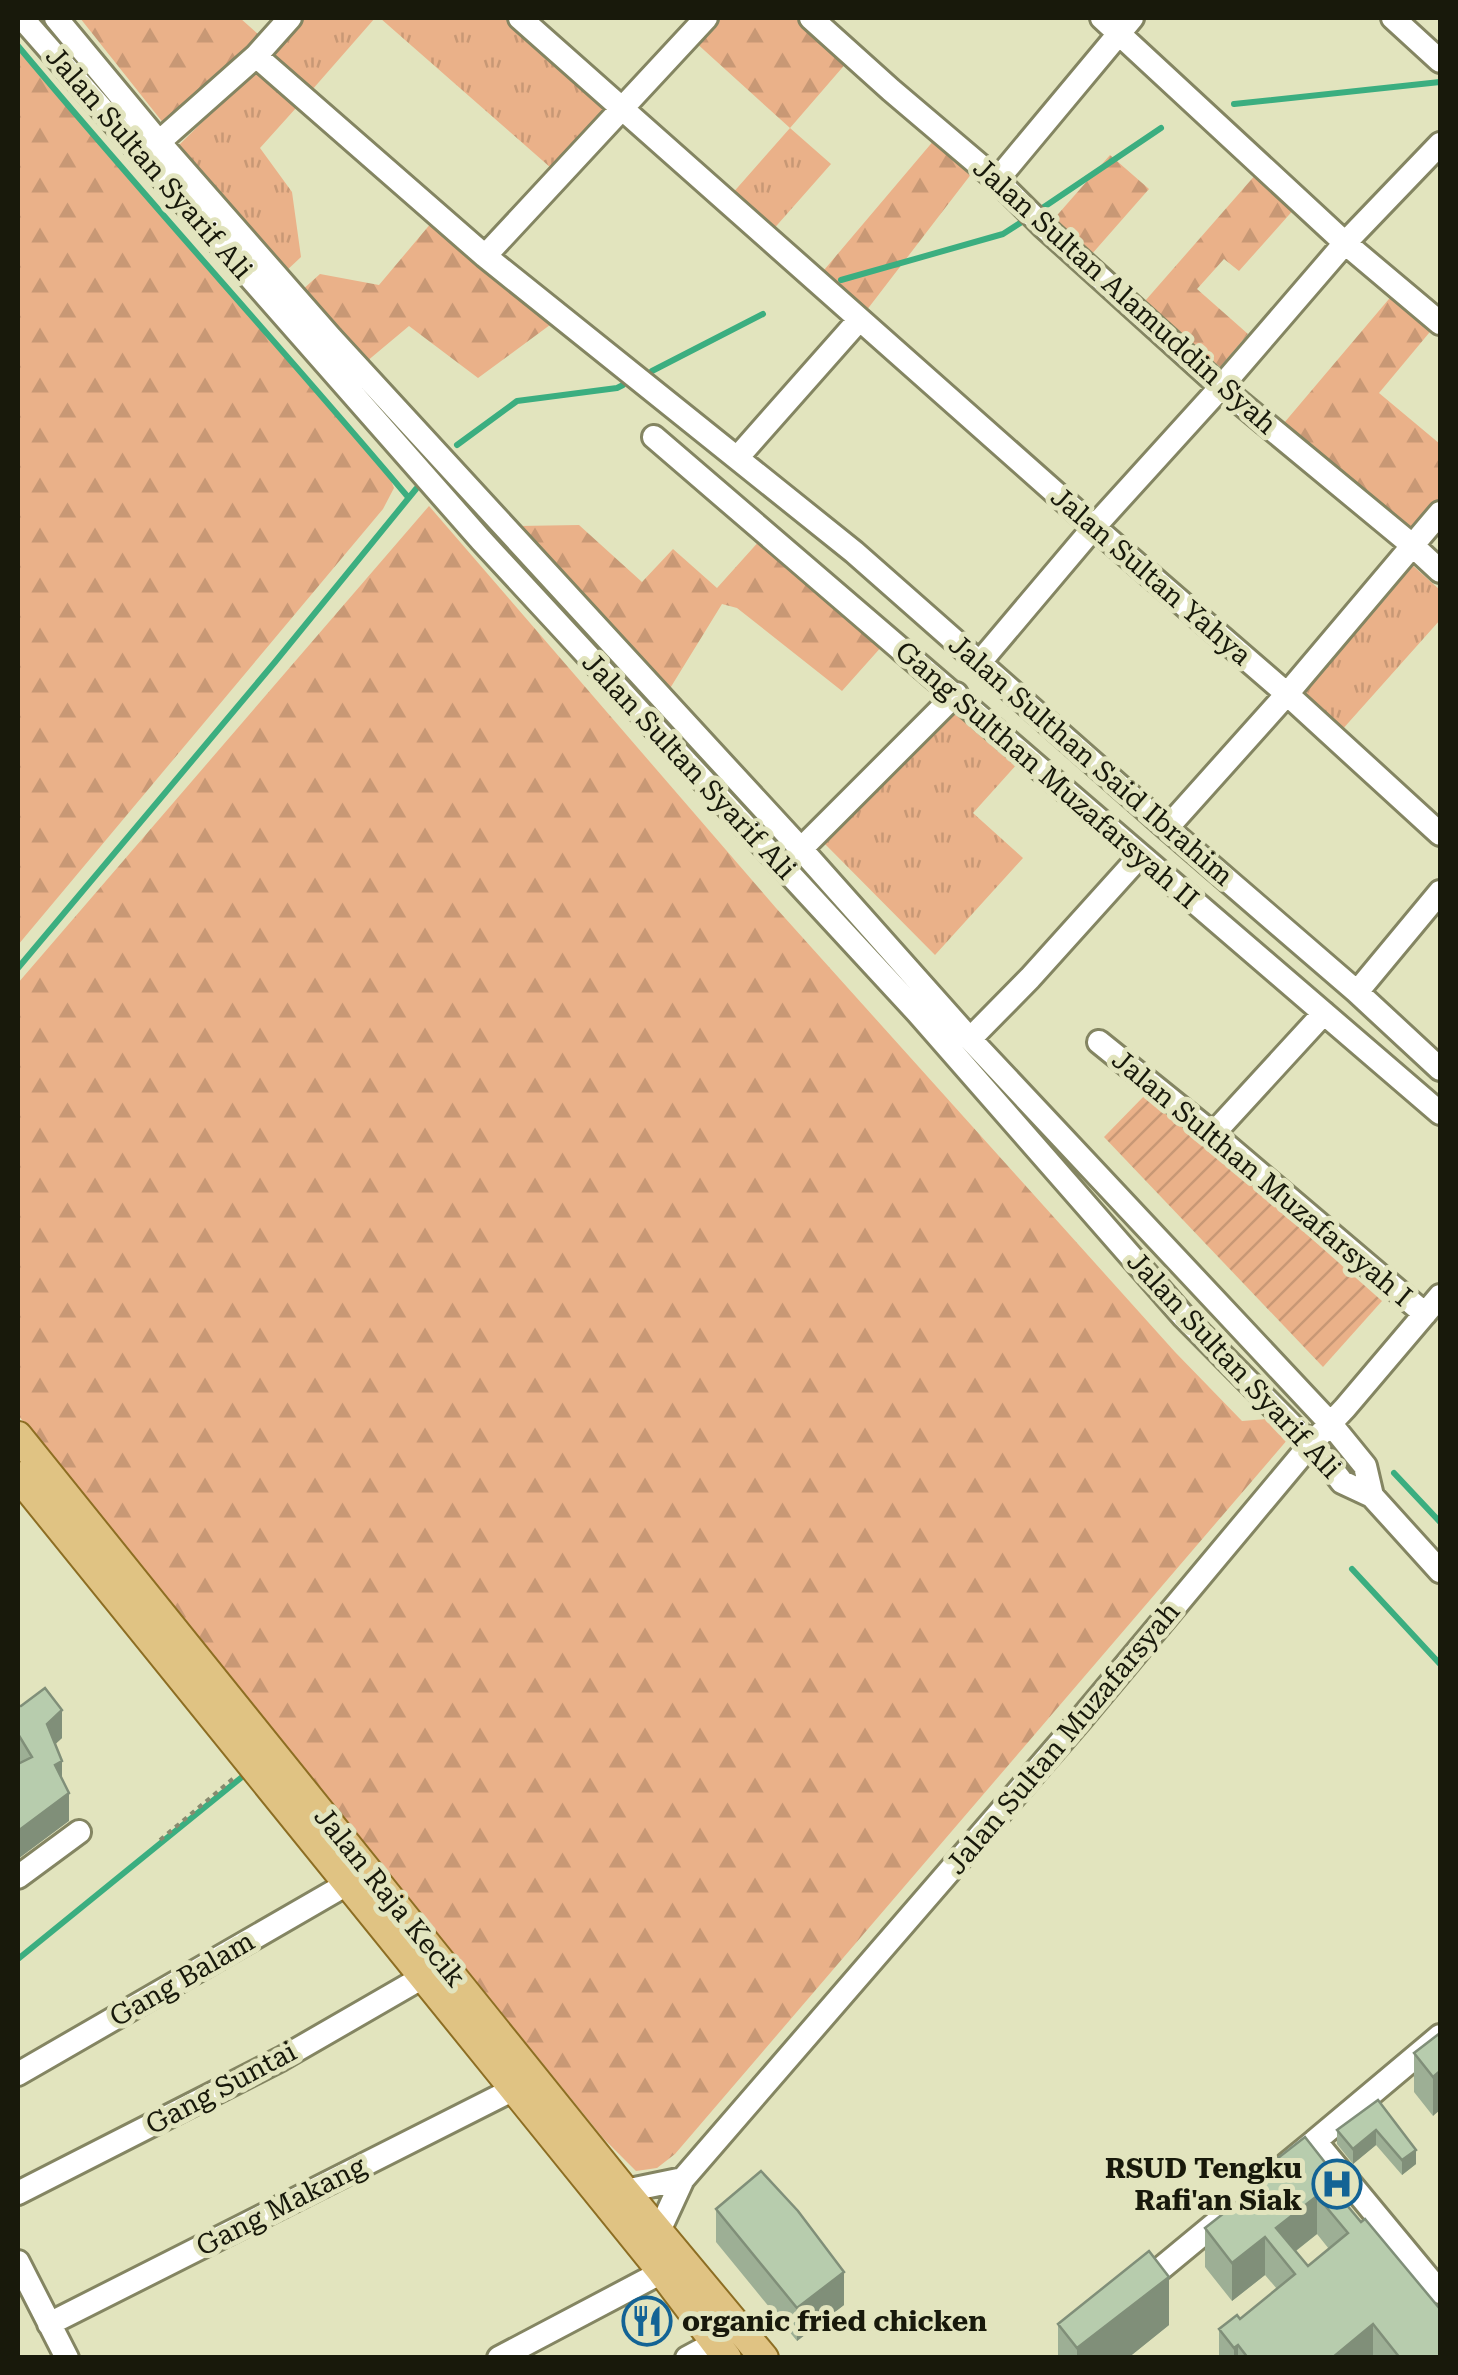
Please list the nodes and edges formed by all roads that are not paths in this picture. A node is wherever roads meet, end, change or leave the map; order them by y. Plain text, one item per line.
1 (22, 18) edge
2 (56, 18) edge
3 (290, 18) edge
4 (520, 18) edge
5 (706, 18) edge
6 (811, 18) edge
7 (1393, 18) edge
8 (1118, 22) edge
9 (256, 56) junction
10 (1440, 61) edge
11 (620, 108) junction
12 (159, 142) junction
13 (1440, 144) edge
14 (997, 180) junction
15 (1345, 244) junction
16 (485, 256) junction
17 (860, 320) junction
18 (1440, 323) edge
19 (1222, 386) junction
20 (654, 437) dead end
21 (737, 458) junction
22 (486, 506) junction
23 (1440, 513) edge
24 (466, 524) junction
25 (1094, 527) junction
26 (1412, 545) junction
27 (1440, 571) edge
28 (980, 662) junction
29 (956, 694) junction
30 (1287, 694) junction
31 (1167, 828) junction
32 (1440, 834) edge
33 (801, 849) junction
34 (1140, 856) junction
35 (1440, 892) edge
36 (1357, 992) junction
37 (1324, 1013) junction
38 (970, 1038) junction
39 (1099, 1042) dead end
40 (1440, 1068) edge
41 (1440, 1113) edge
42 (1212, 1134) junction
43 (1433, 1305) edge
44 (1330, 1423) junction
45 (1310, 1444) junction
46 (21, 1448) edge
47 (18, 1476) edge
48 (1372, 1496) junction
49 (1440, 1571) edge
50 (79, 1832) dead end
51 (18, 1877) edge
52 (348, 1884) junction
53 (423, 1978) junction
54 (1440, 2036) edge
55 (488, 2038) junction
56 (18, 2074) edge
57 (514, 2089) junction
58 (1315, 2141) junction
59 (683, 2178) junction
60 (1269, 2179) edge
61 (625, 2191) junction
62 (18, 2193) edge
63 (1238, 2205) edge
64 (658, 2231) junction
65 (18, 2262) edge
66 (662, 2272) junction
67 (25, 2292) edge
68 (1440, 2292) edge
69 (1130, 2294) edge
70 (49, 2324) junction
71 (721, 2350) edge
72 (67, 2358) edge
73 (499, 2358) edge
74 (688, 2358) edge
75 (764, 2358) edge

1 - 24 street, Jalan Sultan Syarif Ali
2 - 12 street, Jalan Sultan Syarif Ali
3 - 9 street
4 - 11 street, Jalan Sultan Yahya
5 - 11 street
6 - 14 street, Jalan Sultan Alamuddin Syah
7 - 10 street
8 - 14 street
8 - 15 street
9 - 12 street
9 - 16 street, Jalan Sulthan Said Ibrahim
11 - 16 street
11 - 17 street, Jalan Sultan Yahya
12 - 22 street, Jalan Sultan Syarif Ali
13 - 15 street
14 - 19 street, Jalan Sultan Alamuddin Syah
15 - 18 street
15 - 19 street
16 - 21 street, Jalan Sulthan Said Ibrahim
17 - 21 street
17 - 25 street, Jalan Sultan Yahya
19 - 25 street
19 - 26 street, Jalan Sultan Alamuddin Syah
20 - 29 street, Gang Sulthan Muzafarsyah II
21 - 28 street, Jalan Sulthan Said Ibrahim
22 - 24 street
22 - 33 street, Jalan Sultan Syarif Ali
23 - 26 street
24 - 45 street, Jalan Sultan Syarif Ali
25 - 28 street
25 - 30 street, Jalan Sultan Yahya
26 - 27 street, Jalan Sultan Alamuddin Syah
26 - 30 street
28 - 31 street, Jalan Sulthan Said Ibrahim
29 - 33 street
29 - 34 street, Gang Sulthan Muzafarsyah II
30 - 31 street
30 - 32 street, Jalan Sultan Yahya
31 - 36 street, Jalan Sulthan Said Ibrahim
33 - 38 street, Jalan Sultan Syarif Ali
34 - 37 street, Gang Sulthan Muzafarsyah II
34 - 38 street
35 - 36 street
36 - 40 street, Jalan Sulthan Said Ibrahim
37 - 41 street, Gang Sulthan Muzafarsyah II
37 - 42 street
38 - 44 street, Jalan Sultan Syarif Ali
39 - 42 street, Jalan Sulthan Muzafarsyah I
42 - 43 street, Jalan Sulthan Muzafarsyah I
43 - 44 street, Jalan Sultan Muzafarsyah
44 - 45 street, Jalan Sultan Muzafarsyah
44 - 48 street, Jalan Sultan Syarif Ali
45 - 48 street, Jalan Sultan Syarif Ali
45 - 59 street, Jalan Sultan Muzafarsyah
46 - 55 main road, Jalan Raja Kecik
47 - 52 main road, Jalan Raja Kecik
48 - 49 street, Jalan Sultan Syarif Ali
50 - 51 street
52 - 53 main road, Jalan Raja Kecik
52 - 56 street, Gang Balam
53 - 55 main road, Jalan Raja Kecik
53 - 62 street, Gang Suntai
54 - 58 street
55 - 57 main road, Jalan Raja Kecik
55 - 61 main road, Jalan Raja Kecik
57 - 66 main road, Jalan Raja Kecik
57 - 70 street, Gang Makang
58 - 60 street
58 - 68 street
59 - 61 street
59 - 64 street, Jalan Sultan Muzafarsyah
61 - 64 main road, Jalan Raja Kecik
63 - 69 street
64 - 75 main road, Jalan Raja Kecik
65 - 67 street
66 - 71 main road, Jalan Raja Kecik
66 - 73 street
67 - 70 street
70 - 72 street
71 - 74 street

